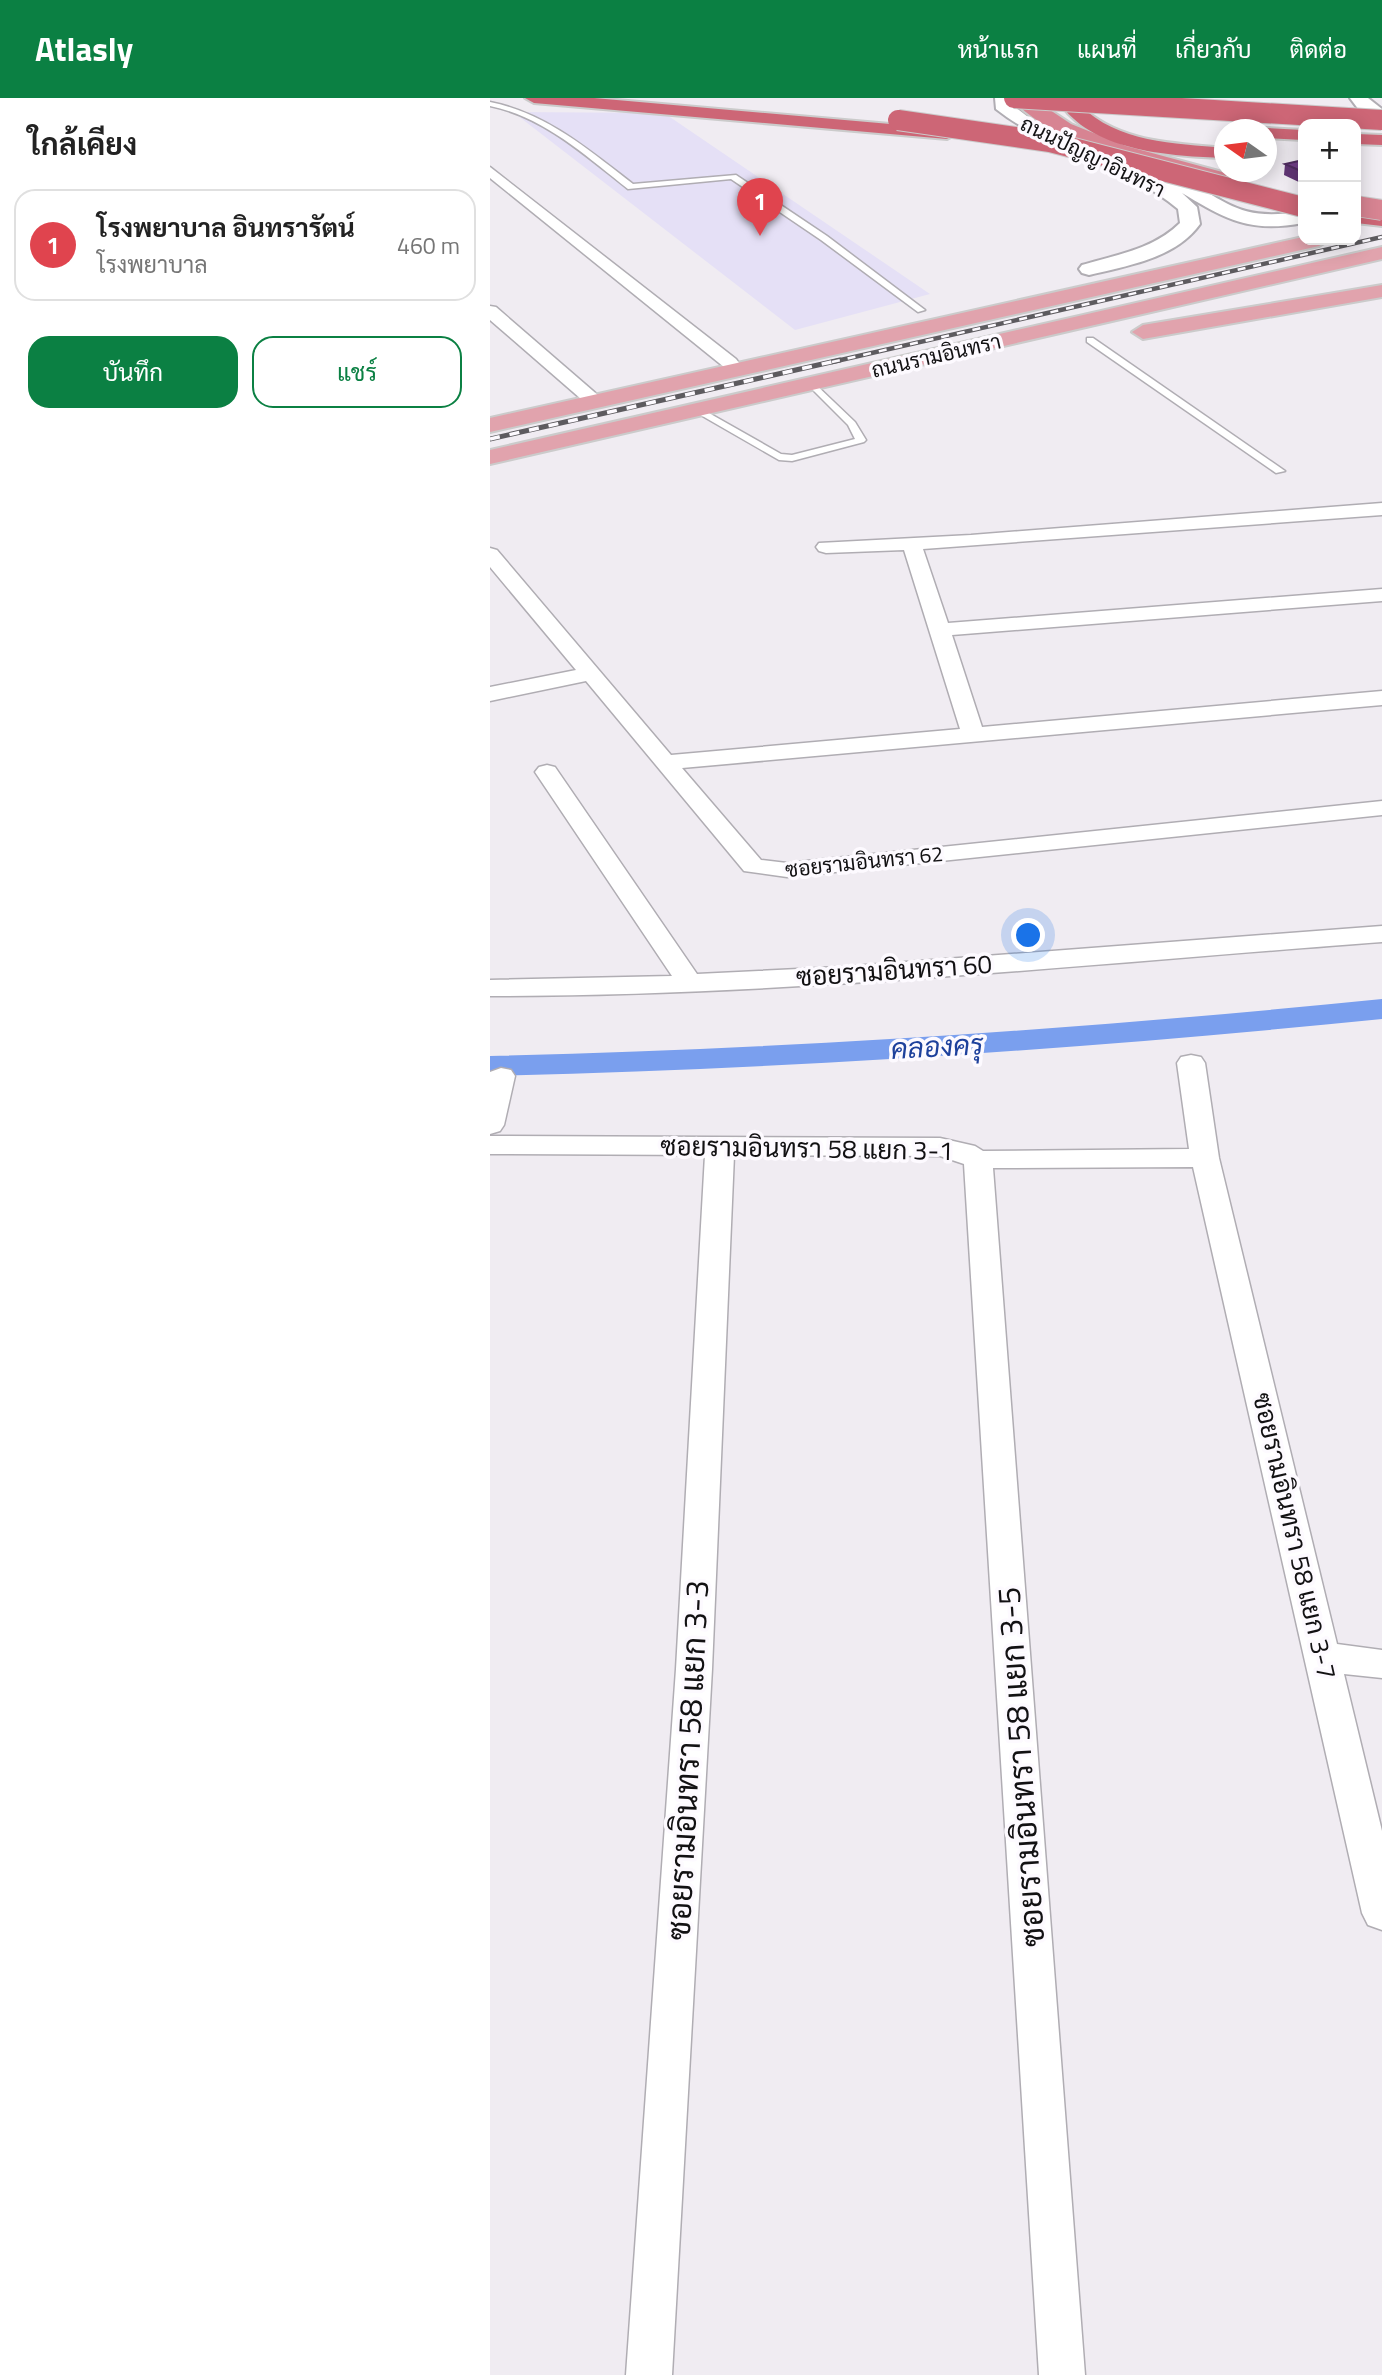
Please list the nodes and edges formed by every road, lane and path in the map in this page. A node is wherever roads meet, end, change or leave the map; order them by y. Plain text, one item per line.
1 (534, 98) edge
2 (595, 98) edge
3 (724, 98) edge
4 (1004, 98) edge
5 (1014, 98) edge
6 (1021, 98) edge
7 (1045, 98) edge
8 (1073, 98) edge
9 (1343, 98) edge
10 (1359, 98) edge
11 (1380, 101) edge
12 (490, 104) edge
13 (818, 104) dead end
14 (900, 114) junction
15 (1382, 119) edge
16 (1053, 123) junction
17 (1146, 126) dead end
18 (1277, 134) edge
19 (1298, 135) edge
20 (1361, 139) edge
21 (1382, 140) edge
22 (1105, 151) junction
23 (1214, 152) edge
24 (490, 172) edge
25 (1141, 176) junction
26 (1298, 196) edge
27 (1382, 199) edge
28 (1361, 205) edge
29 (1298, 206) edge
30 (1361, 207) edge
31 (1382, 208) edge
32 (1298, 218) edge
33 (1361, 218) edge
34 (1382, 220) edge
35 (1298, 224) edge
36 (1382, 226) edge
37 (1361, 231) edge
38 (1232, 239) dead end
39 (1298, 245) edge
40 (1193, 247) dead end
41 (1382, 253) edge
42 (1089, 270) junction
43 (1382, 291) edge
44 (921, 310) junction
45 (490, 312) edge
46 (1090, 340) junction
47 (730, 363) junction
48 (844, 376) junction
49 (812, 384) junction
50 (640, 391) junction
51 (594, 401) junction
52 (697, 410) junction
53 (490, 425) edge
54 (490, 457) edge
55 (1280, 471) dead end
56 (1382, 509) edge
57 (912, 545) junction
58 (826, 547) dead end
59 (490, 554) edge
60 (1382, 595) edge
61 (940, 630) junction
62 (590, 674) junction
63 (490, 694) edge
64 (1382, 698) edge
65 (974, 733) junction
66 (667, 762) junction
67 (547, 772) dead end
68 (1382, 808) edge
69 (1382, 934) edge
70 (493, 984) edge
71 (690, 984) junction
72 (1191, 1062) dead end
73 (501, 1076) dead end
74 (490, 1125) edge
75 (720, 1144) junction
76 (490, 1145) edge
77 (1205, 1158) junction
78 (978, 1160) junction
79 (1324, 1657) junction
80 (1382, 1664) edge
81 (1382, 1913) edge
82 (649, 2375) edge
83 (1062, 2375) edge

1 - 25 highway
2 - 14 highway
3 - 13 highway
4 - 22 main road, ถนนปัญญาอินทรา
5 - 15 highway, bridge
6 - 16 highway
7 - 16 highway
8 - 23 highway
9 - 11 highway
10 - 15 main road
12 - 44 lane
14 - 17 highway
14 - 29 highway, bridge
16 - 22 highway
18 - 19 highway
20 - 21 highway
22 - 25 main road, ถนนปัญญาอินทรา
22 - 26 highway
22 - 32 main road
24 - 47 street
25 - 42 main road, ถนนปัญญาอินทรา
27 - 28 main road
30 - 31 highway, bridge
33 - 34 highway
35 - 38 main road
36 - 37 main road
39 - 50 main road, ถนนรามอินทรา
40 - 42 main road
41 - 48 main road, ถนนรามอินทรา
42 - 44 main road
43 - 46 main road
44 - 47 main road
45 - 51 street
46 - 48 main road
46 - 55 lane
47 - 50 main road
48 - 49 main road, ถนนรามอินทรา
49 - 52 main road, ถนนรามอินทรา
49 - 52 lane
50 - 51 main road, ถนนรามอินทรา
51 - 53 main road, ถนนรามอินทรา
52 - 54 main road, ถนนรามอินทรา
56 - 57 street
57 - 58 street
57 - 61 street
59 - 62 street, ซอยรามอินทรา 62
60 - 61 street
61 - 65 street
62 - 63 street
62 - 66 street, ซอยรามอินทรา 62
64 - 65 street
65 - 66 street
66 - 68 street, ซอยรามอินทรา 62
67 - 71 street
69 - 71 street, ซอยรามอินทรา 60
70 - 71 street, ซอยรามอินทรา 60
72 - 77 street, ซอยรามอินทรา 58 แยก 3-7
73 - 74 street
75 - 76 street, ซอยรามอินทรา 58 แยก 3-1
75 - 78 street, ซอยรามอินทรา 58 แยก 3-1
75 - 82 street, ซอยรามอินทรา 58 แยก 3-3
77 - 78 street, ซอยรามอินทรา 58 แยก 3-1
77 - 79 street, ซอยรามอินทรา 58 แยก 3-7
78 - 83 street, ซอยรามอินทรา 58 แยก 3-5
79 - 80 street
79 - 81 street, ซอยรามอินทรา 58 แยก 3-7

